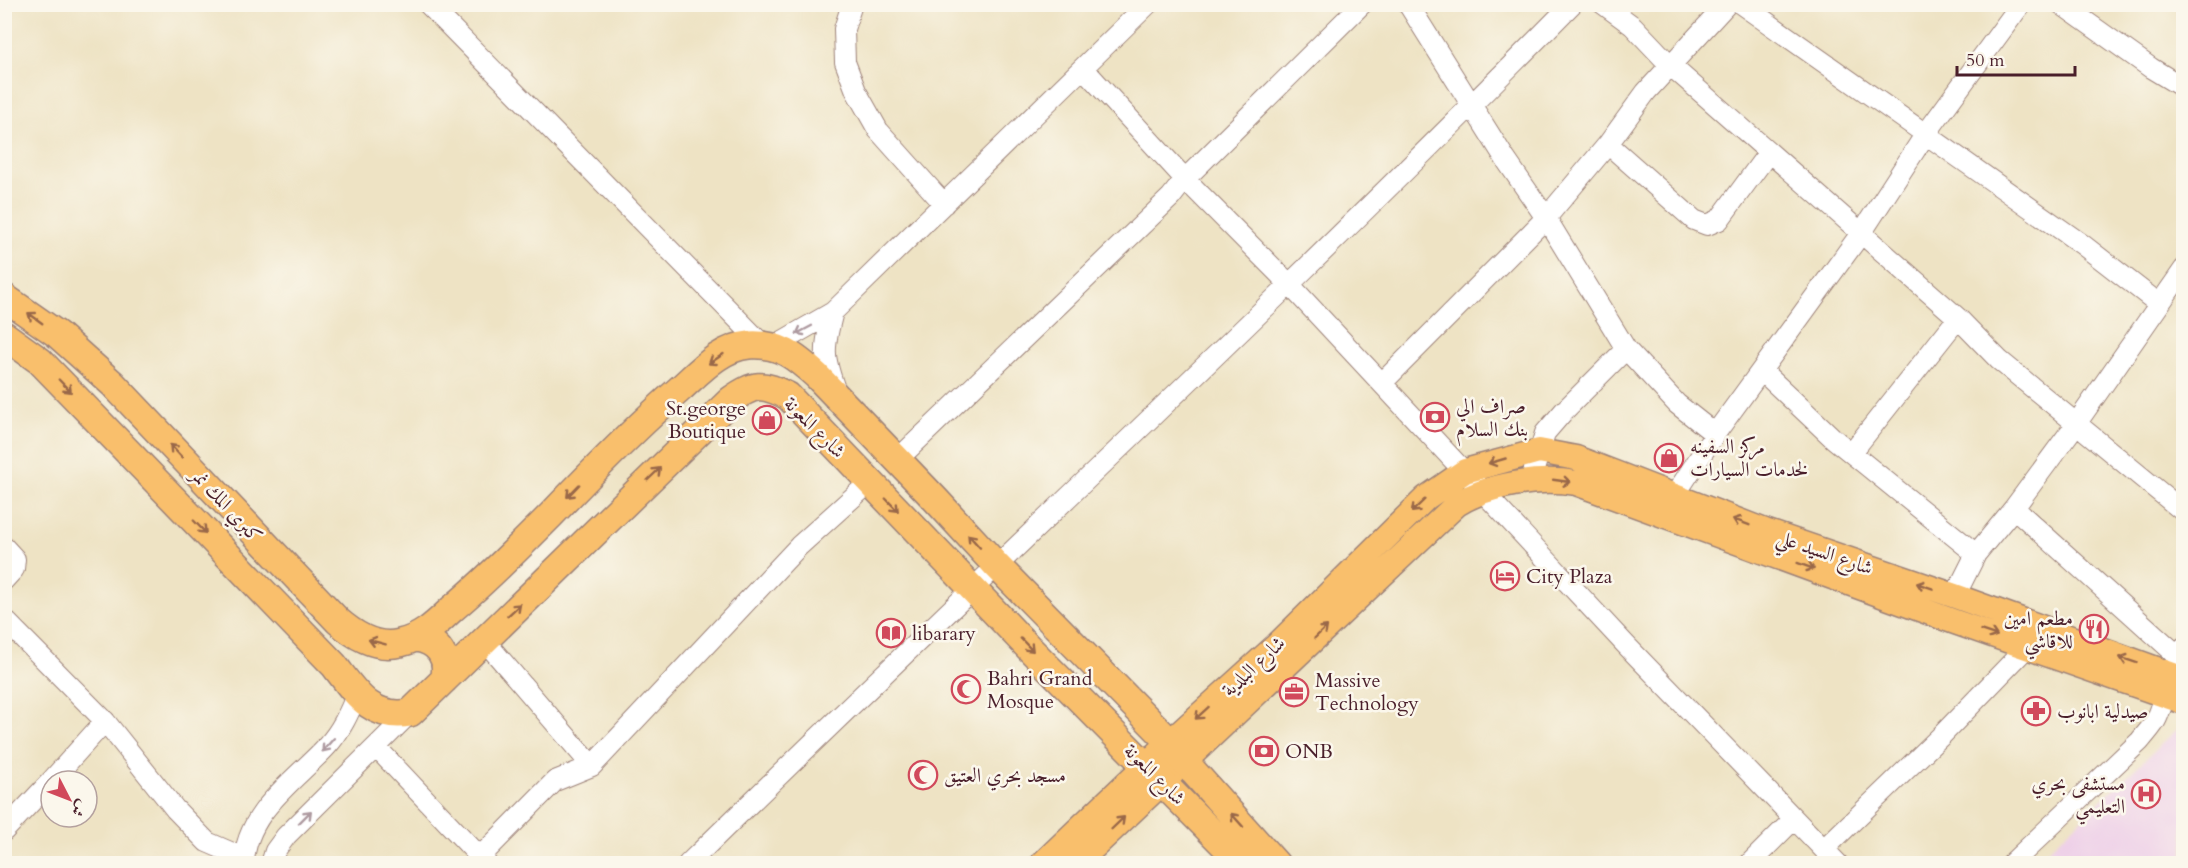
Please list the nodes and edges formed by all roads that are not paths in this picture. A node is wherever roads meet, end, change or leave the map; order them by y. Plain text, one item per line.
1 (428, 4) edge
2 (852, 4) edge
3 (1148, 4) edge
4 (1362, 4) edge
5 (1408, 4) edge
6 (1572, 4) edge
7 (1604, 4) edge
8 (1727, 4) edge
9 (1741, 4) edge
10 (2021, 4) edge
11 (2061, 4) edge
12 (1670, 65) junction
13 (1083, 68) junction
14 (2184, 88) edge
15 (1472, 107) junction
16 (1925, 135) junction
17 (1608, 144) junction
18 (1769, 152) junction
19 (1185, 179) junction
20 (944, 204) junction
21 (1546, 218) junction
22 (1862, 232) junction
23 (2184, 269) edge
24 (1290, 285) junction
25 (4, 297) edge
26 (2171, 297) edge
27 (834, 312) junction
28 (1958, 318) junction
29 (4, 335) edge
30 (768, 346) junction
31 (1626, 349) junction
32 (1762, 371) junction
33 (1382, 383) junction
34 (839, 400) junction
35 (2076, 424) junction
36 (1714, 434) junction
37 (1539, 451) junction
38 (1852, 452) junction
39 (897, 460) junction
40 (1465, 471) junction
41 (1531, 480) junction
42 (870, 483) junction
43 (1485, 492) junction
44 (1668, 505) junction
45 (2014, 508) junction
46 (2184, 512) edge
47 (4, 547) edge
48 (1977, 554) junction
49 (996, 565) junction
50 (4, 580) edge
51 (973, 588) junction
52 (1955, 596) junction
53 (4, 619) edge
54 (415, 638) junction
55 (484, 640) junction
56 (2028, 646) junction
57 (1282, 655) junction
58 (2177, 676) edge
59 (444, 680) junction
60 (357, 694) junction
61 (410, 713) junction
62 (105, 721) junction
63 (376, 747) junction
64 (1177, 751) junction
65 (592, 766) junction
66 (62, 769) edge
67 (1154, 773) junction
68 (39, 794) edge
69 (1793, 820) junction
70 (4, 831) edge
71 (1824, 849) junction
72 (484, 860) edge
73 (244, 861) edge
74 (697, 861) edge
75 (272, 864) edge
76 (1042, 864) edge
77 (1076, 864) edge
78 (1243, 864) edge
79 (1276, 864) edge
80 (1749, 864) edge
81 (1838, 864) edge
82 (2011, 864) edge

1 - 30 street
2 - 20 street
3 - 13 street
4 - 19 street
5 - 15 street
6 - 15 street
7 - 12 street
8 - 12 street
9 - 16 street
10 - 16 street
11 - 14 street
12 - 17 street
12 - 18 street
13 - 19 street
13 - 20 street
15 - 21 street
15 - 24 street
16 - 22 street
16 - 26 street
17 - 18 street
17 - 21 street
18 - 22 street
19 - 24 street
19 - 39 street
20 - 27 street
21 - 31 street
21 - 33 street
22 - 28 street
22 - 32 street
23 - 26 street
24 - 33 street
24 - 49 street
54 -> 25 highway, كبري المك نمر
26 - 35 street
27 -> 30 street
27 - 34 street
28 - 35 street
28 - 38 street
29 -> 60 highway, كبري المك نمر
30 - 34 highway, شارع المعونة
30 -> 54 highway, كبري المك نمر
31 - 36 street
31 - 37 street
32 - 36 street
32 - 38 street
33 - 40 street
34 - 39 highway, شارع المعونة
35 - 45 street
35 - 46 street
36 - 44 street
37 -> 40 main road, شارع السيد علي
37 - 41 street
37 - 44 main road, شارع السيد علي
38 - 48 street
49 -> 39 highway, شارع المعونة
40 - 43 street
40 -> 57 main road, شارع البلدية
41 - 43 main road, شارع السيد علي
41 -> 44 main road, شارع السيد علي
42 -> 51 highway, شارع المعونة
55 -> 42 highway, شارع المعونة
42 - 65 street
57 -> 43 main road, شارع البلدية
43 - 69 street
52 -> 44 main road, شارع السيد علي
44 -> 56 main road, شارع السيد علي
45 - 48 street
45 - 58 street
47 - 50 street
48 - 52 street
49 - 51 street
49 - 64 highway, شارع المعونة
51 -> 67 highway, شارع المعونة
51 - 74 street
58 -> 52 main road, شارع السيد علي
53 - 62 street
54 - 59 highway
55 - 59 highway, شارع المعونة
55 - 65 street
56 - 58 main road, شارع السيد علي
56 - 71 street
57 - 64 main road, شارع البلدية
58 - 82 street
59 - 61 highway, شارع المعونة
60 - 61 highway
60 -> 73 street
61 - 63 street
62 - 66 street
62 - 73 street
63 - 72 street
75 -> 63 street
64 - 67 main road, شارع البلدية
79 -> 64 highway, شارع المعونة
65 - 72 street
67 - 76 main road, شارع البلدية
77 -> 67 main road, شارع البلدية
67 - 78 highway, شارع المعونة
68 - 70 street
69 - 71 street
69 - 80 street
71 - 81 street

